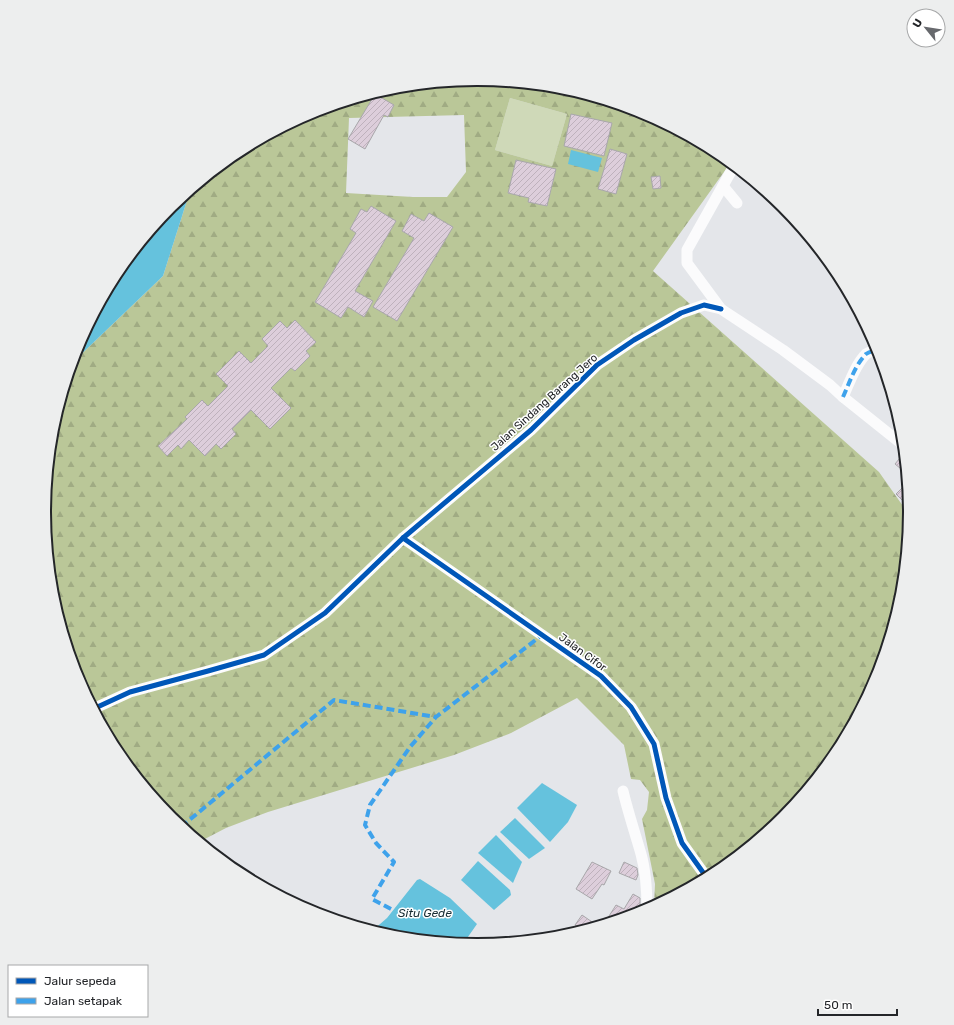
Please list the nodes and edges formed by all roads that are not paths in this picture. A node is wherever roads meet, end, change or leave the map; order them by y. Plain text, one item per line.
1 (731, 171) edge
2 (723, 186) junction
3 (737, 203) dead end
4 (716, 307) junction
5 (872, 351) edge
6 (843, 397) junction
7 (897, 440) edge
8 (403, 538) junction
9 (98, 707) edge
10 (623, 791) dead end
11 (703, 873) edge
12 (647, 903) edge

1 - 2 street
2 - 3 street
2 - 4 street
4 - 6 street
4 - 8 street, Jalan Sindang Barang Jero
5 - 6 street
6 - 7 street
8 - 9 street, Jalan Sindang Barang Jero
8 - 11 street, Jalan Cifor
10 - 12 street

